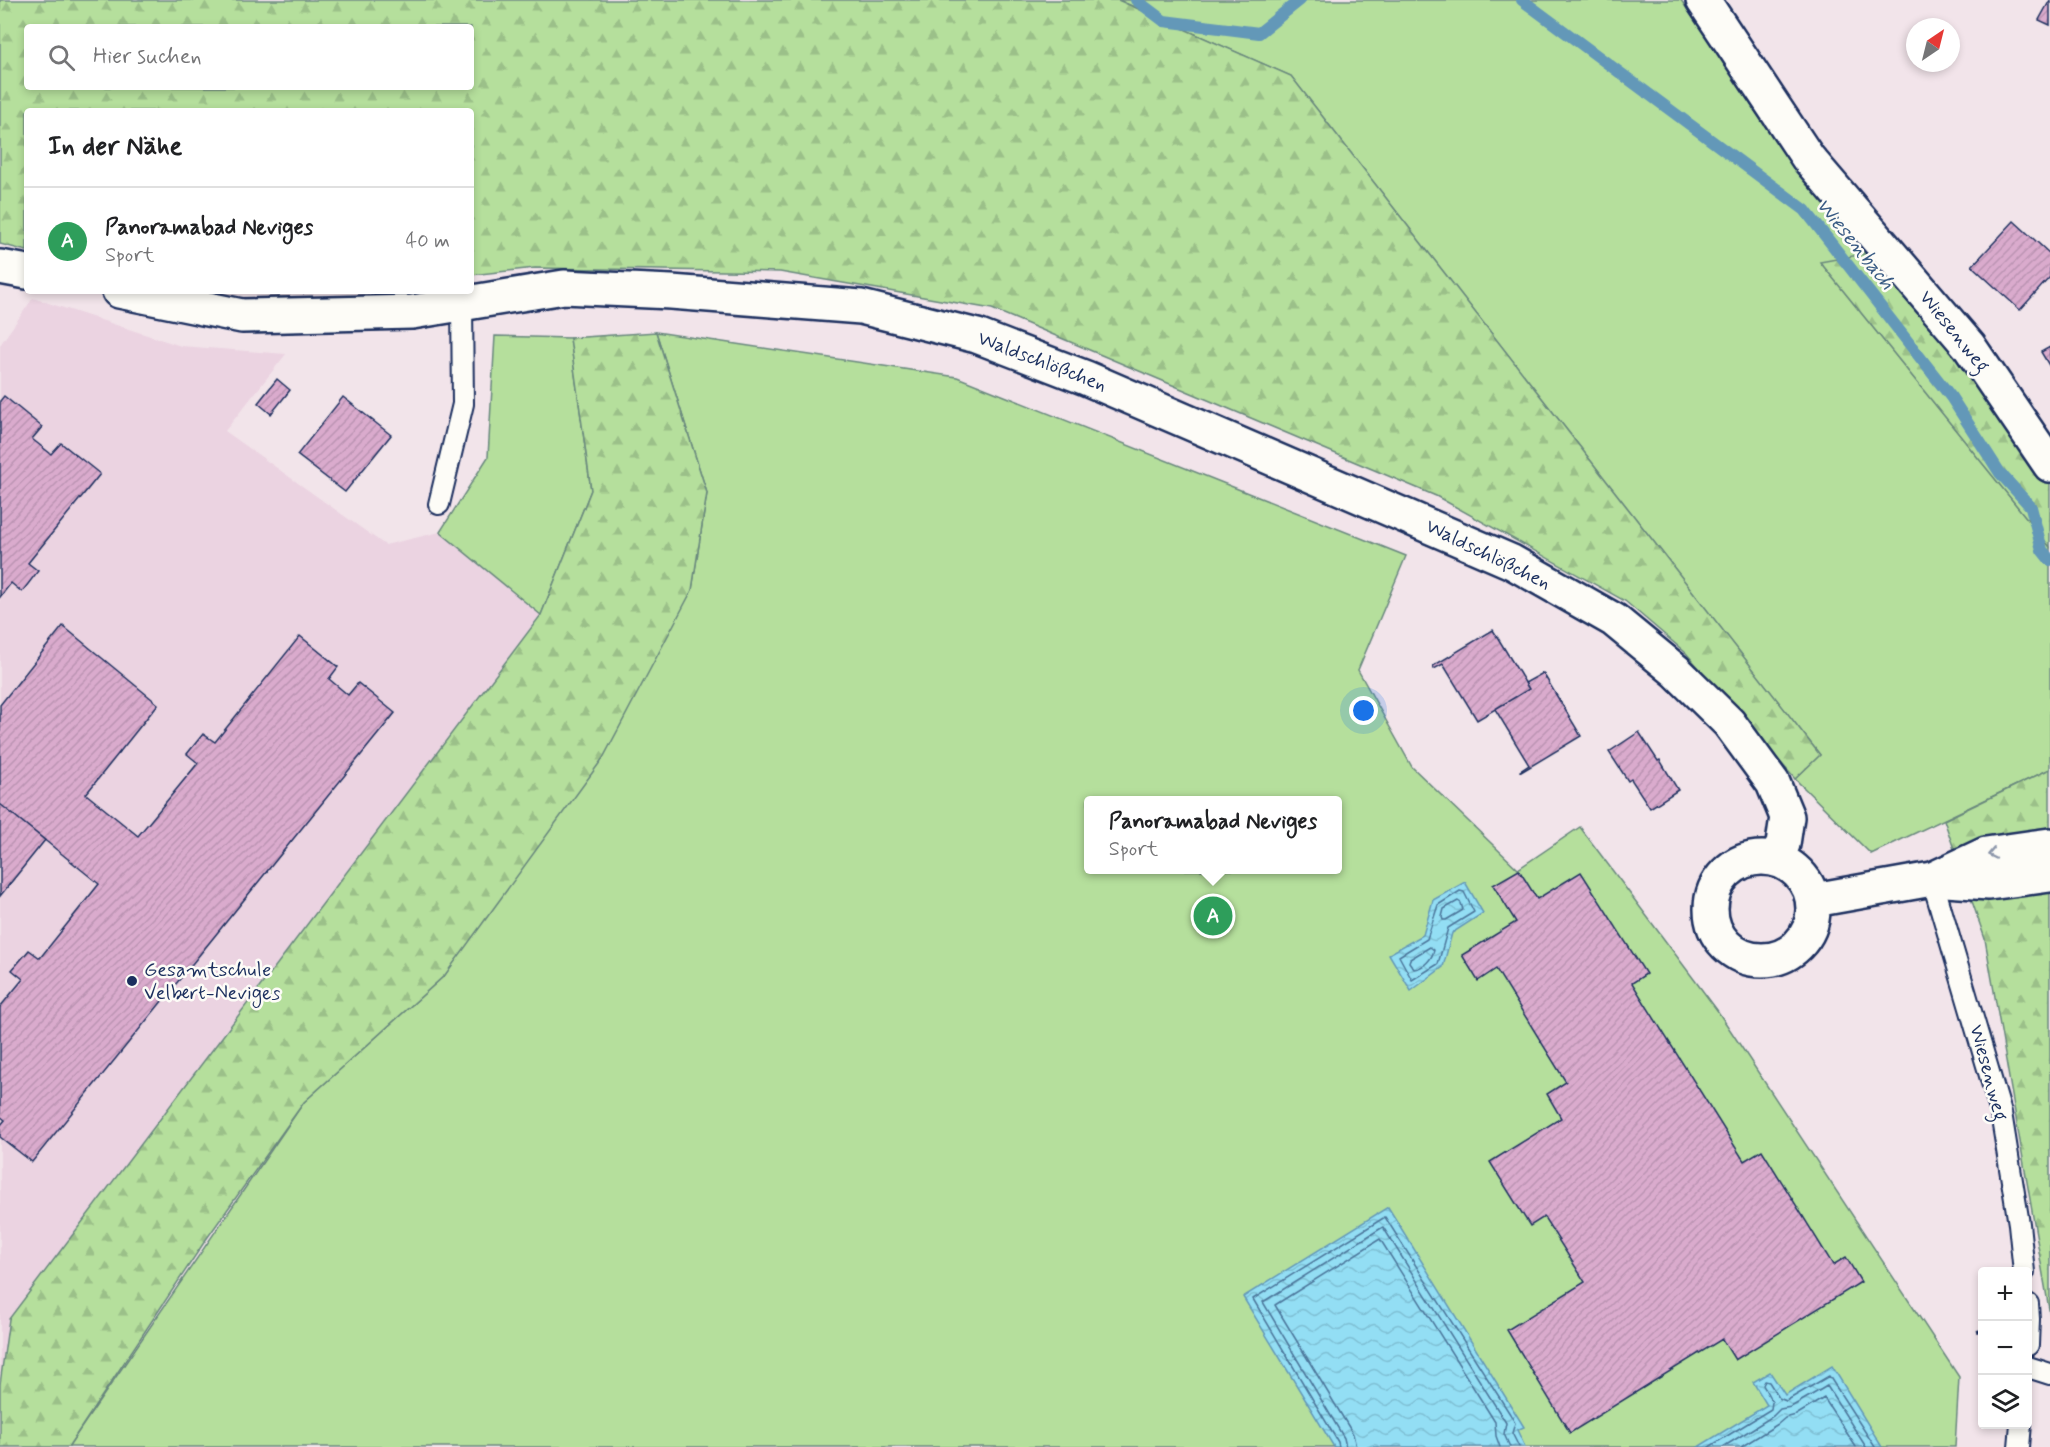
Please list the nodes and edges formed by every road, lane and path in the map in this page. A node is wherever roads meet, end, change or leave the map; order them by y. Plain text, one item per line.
1 (1703, 0) edge
2 (0, 267) edge
3 (24, 271) edge
4 (134, 294) edge
5 (462, 303) junction
6 (2050, 465) edge
7 (439, 504) dead end
8 (2050, 845) edge
9 (1777, 858) junction
10 (2050, 875) edge
11 (1932, 879) junction
12 (1814, 900) junction
13 (2023, 1267) edge
14 (2032, 1368) edge
15 (2050, 1374) edge
16 (2021, 1429) edge
17 (2019, 1447) edge

1 - 6 street, Wiesenweg
2 - 3 street
4 - 5 street, Waldschlößchen
5 - 7 lane
5 - 9 street, Waldschlößchen
8 -> 11 street
9 - 12 street
9 - 12 street
10 - 11 street
11 - 12 street
11 - 13 lane, Wiesenweg
14 - 15 lane
16 - 17 lane

